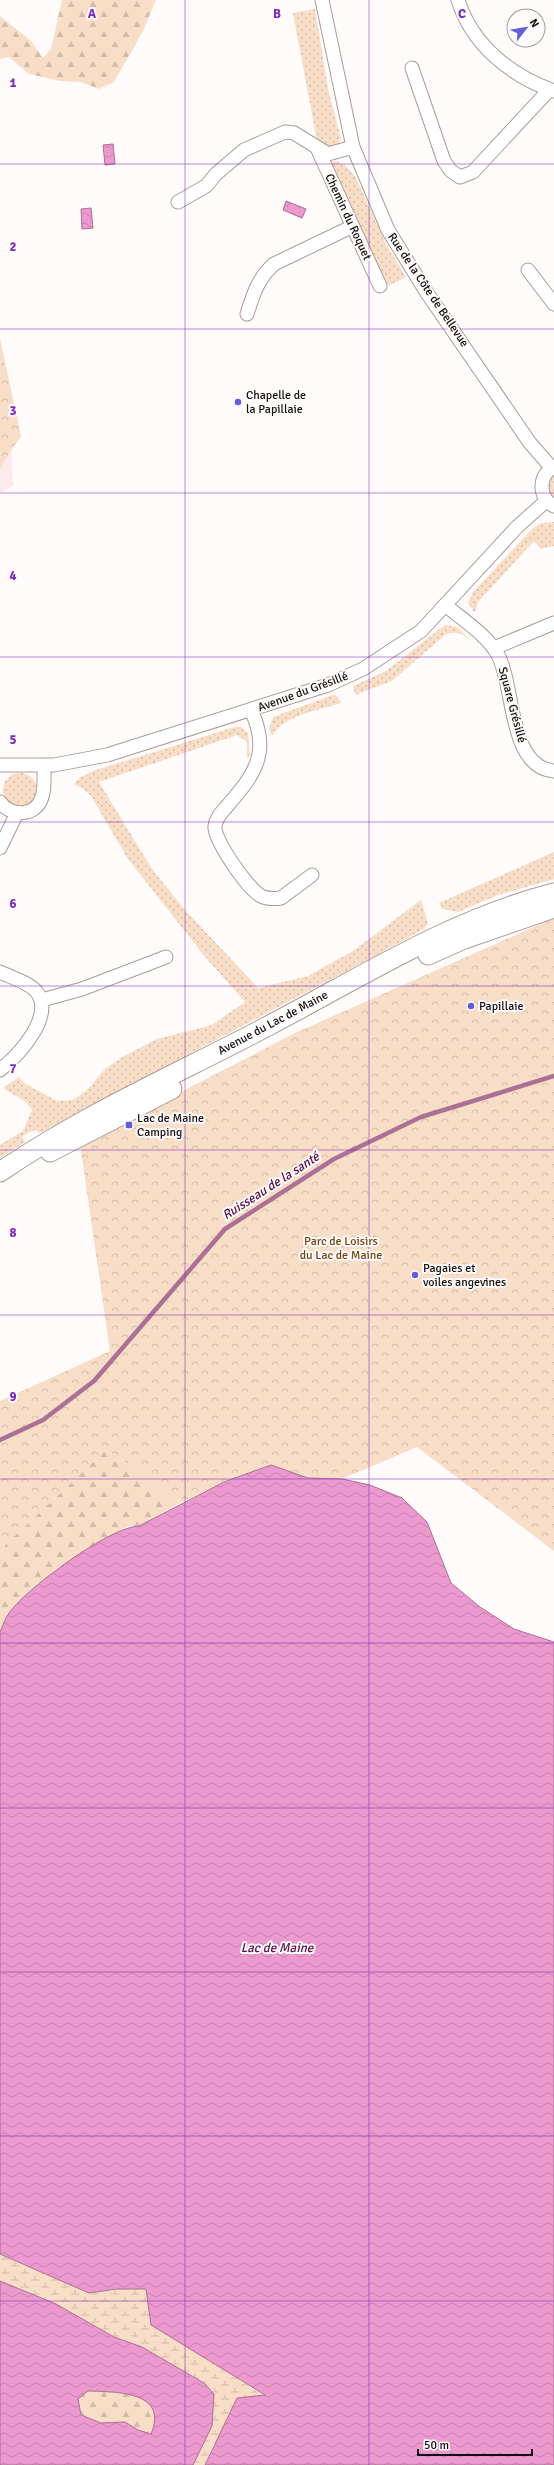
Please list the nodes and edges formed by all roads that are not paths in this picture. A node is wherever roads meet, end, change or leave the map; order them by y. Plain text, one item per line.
1 (322, 0) edge
2 (458, 0) edge
3 (412, 68) dead end
4 (552, 90) edge
5 (353, 147) junction
6 (317, 148) junction
7 (178, 202) dead end
8 (351, 227) junction
9 (528, 270) dead end
10 (380, 286) dead end
11 (554, 304) edge
12 (247, 314) dead end
13 (553, 467) edge
14 (550, 504) edge
15 (445, 605) junction
16 (554, 623) edge
17 (494, 648) junction
18 (251, 710) junction
19 (44, 766) junction
20 (1, 767) edge
21 (554, 771) edge
22 (0, 802) edge
23 (17, 813) junction
24 (0, 848) edge
25 (312, 875) dead end
26 (554, 893) edge
27 (554, 908) edge
28 (166, 957) dead end
29 (0, 972) edge
30 (42, 1000) junction
31 (0, 1070) edge
32 (0, 1172) edge
33 (0, 1184) edge

1 - 5 street, Rue de la Côte de Bellevue
2 - 4 street
3 - 4 street
5 - 6 street
5 - 13 street, Rue de la Côte de Bellevue
6 - 7 street
6 - 8 street, Chemin du Roquet
8 - 10 street, Chemin du Roquet
8 - 12 street
9 - 11 street
13 - 14 street
14 - 15 street, Avenue du Grésillé
15 - 17 street, Square Grésillé
15 - 18 street, Avenue du Grésillé
16 - 17 street
17 - 21 street, Square Grésillé
18 - 19 street, Avenue du Grésillé
18 - 25 street
19 - 20 street, Avenue du Grésillé
19 - 23 street
22 - 23 street
23 - 24 street
26 - 32 street, Avenue du Lac de Maine
27 - 33 street, Avenue du Lac de Maine
28 - 30 street
29 - 30 street
30 - 31 street

